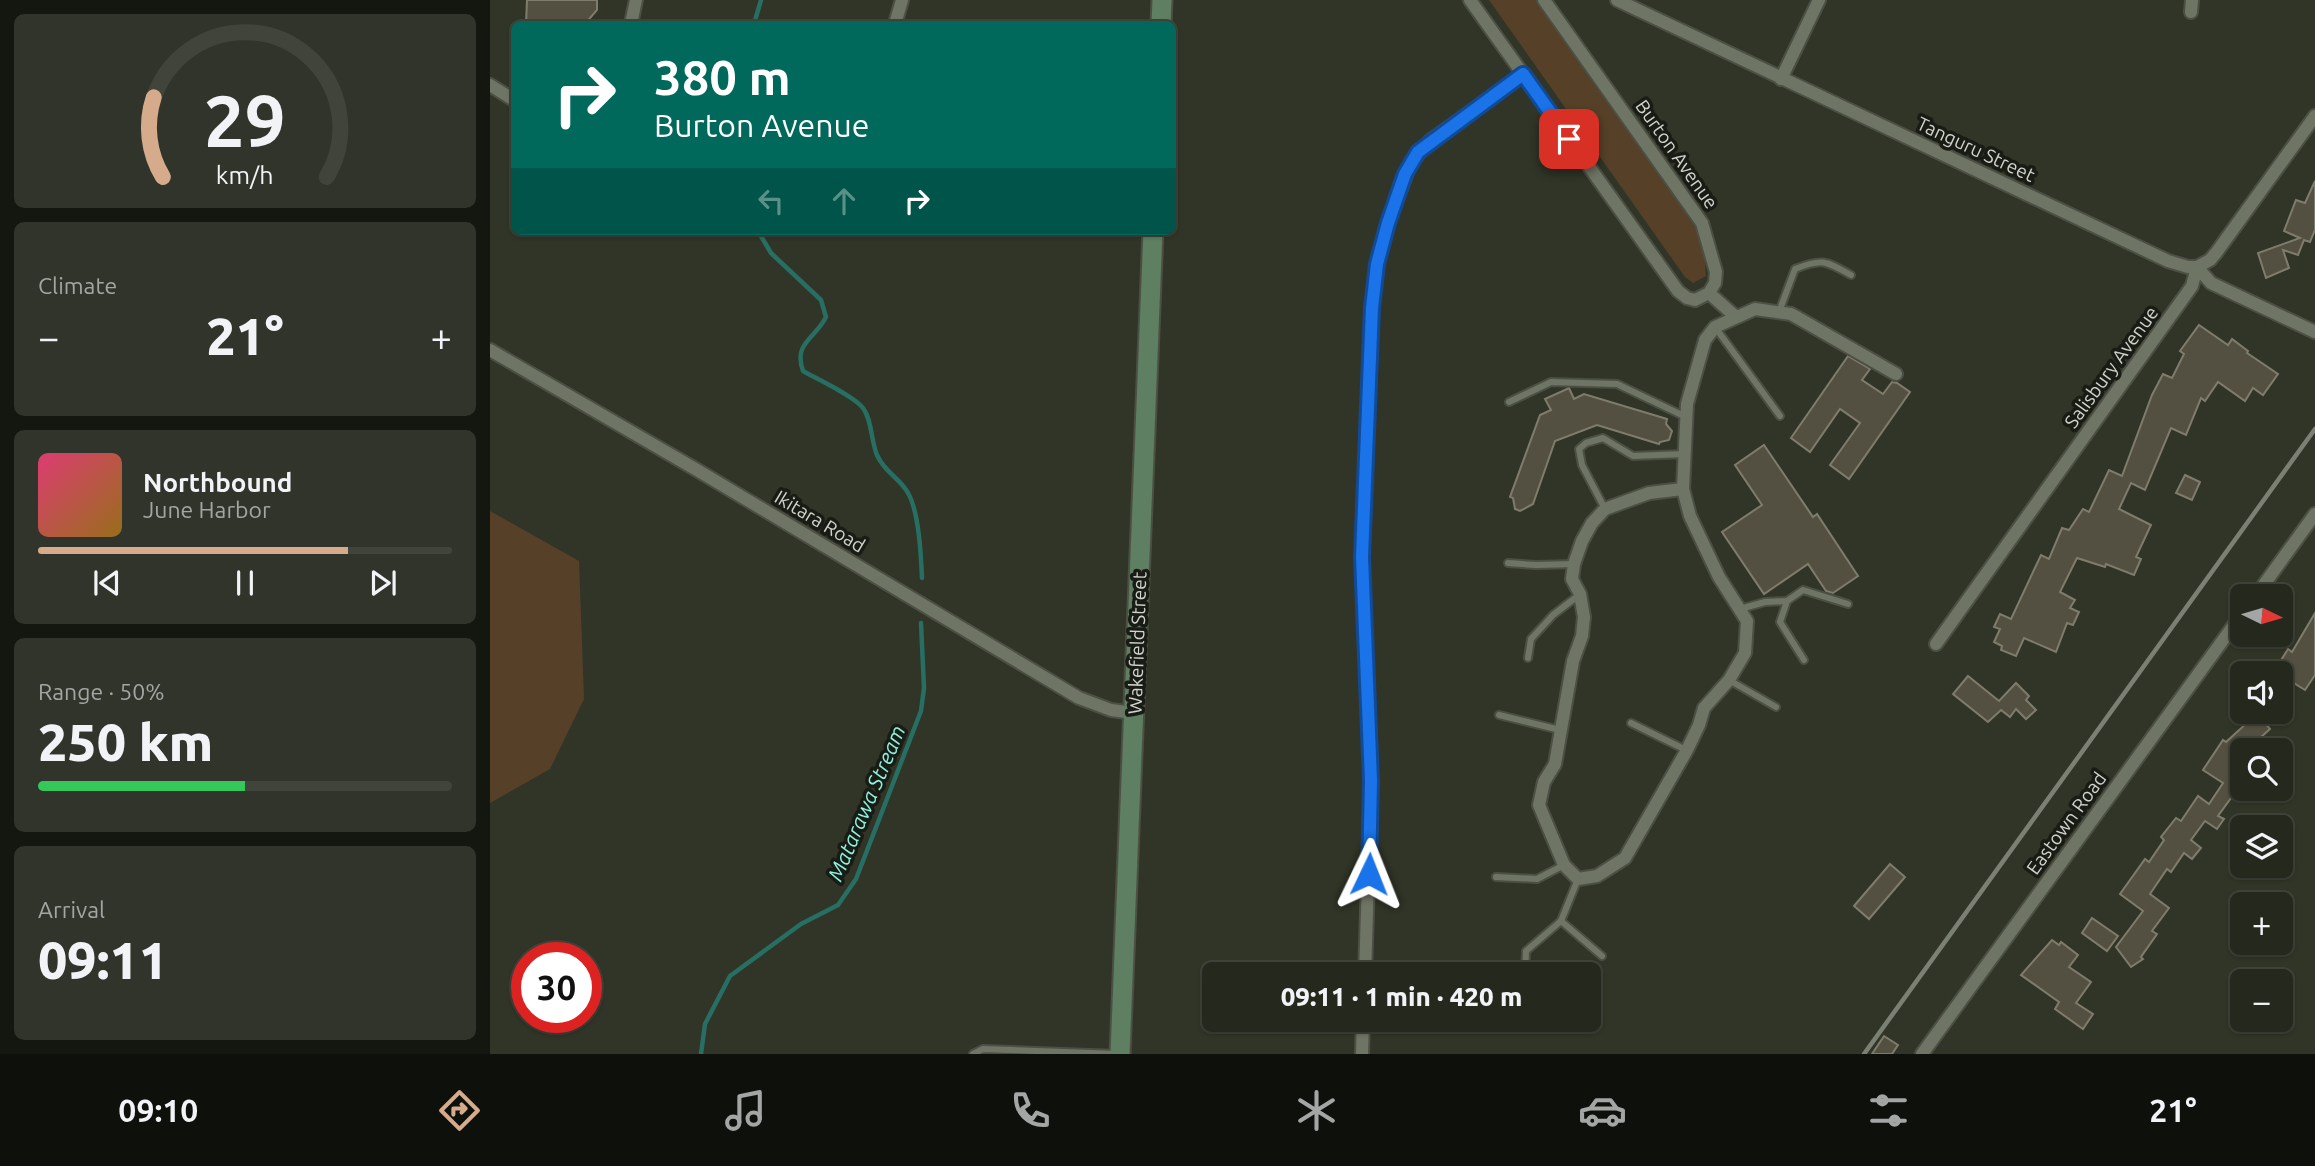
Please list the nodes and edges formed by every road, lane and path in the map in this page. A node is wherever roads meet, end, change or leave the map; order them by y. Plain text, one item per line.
1 (636, 0) edge
2 (902, 0) edge
3 (1162, 0) edge
4 (1470, 0) edge
5 (1544, 0) edge
6 (1617, 0) edge
7 (1819, 0) edge
8 (632, 21) edge
9 (896, 21) edge
10 (1161, 21) edge
11 (1523, 74) junction
12 (1782, 79) junction
13 (490, 85) edge
14 (511, 98) edge
15 (2315, 116) edge
16 (1153, 235) edge
17 (2197, 267) junction
18 (1851, 275) dead end
19 (1709, 293) junction
20 (1779, 313) junction
21 (1736, 317) junction
22 (1715, 327) junction
23 (2315, 332) edge
24 (490, 350) edge
25 (1896, 374) dead end
26 (1509, 402) dead end
27 (1780, 416) dead end
28 (1686, 417) junction
29 (1685, 454) junction
30 (1683, 489) junction
31 (1605, 509) junction
32 (2315, 514) edge
33 (1508, 563) dead end
34 (1574, 564) junction
35 (2264, 584) edge
36 (1580, 594) junction
37 (1787, 601) junction
38 (1848, 604) dead end
39 (1740, 609) junction
40 (2230, 630) edge
41 (1936, 644) dead end
42 (1528, 658) dead end
43 (1804, 660) dead end
44 (1729, 680) junction
45 (1776, 707) dead end
46 (1134, 713) junction
47 (1499, 715) dead end
48 (1631, 723) dead end
49 (1560, 730) junction
50 (1686, 750) junction
51 (1564, 865) junction
52 (1496, 877) dead end
53 (1578, 879) junction
54 (1561, 921) junction
55 (1602, 956) dead end
56 (1365, 962) edge
57 (1526, 962) edge
58 (1363, 1032) edge
59 (973, 1054) edge
60 (1120, 1054) edge
61 (1362, 1054) edge
62 (1922, 1054) edge

1 - 8 street
2 - 9 street
3 - 10 street
4 - 11 street
5 - 19 street, Burton Avenue
6 - 12 street, Tanguru Street
7 - 12 street
11 - 19 street
11 - 56 street
12 - 17 street, Tanguru Street
13 - 14 street
15 - 17 street, Salisbury Avenue
16 - 46 street, Wakefield Street
17 - 23 street, Tanguru Street
17 - 41 street, Salisbury Avenue
18 - 20 lane
19 - 21 street
20 - 21 street
20 - 25 street
21 - 22 street
22 - 27 lane
22 - 28 street
24 - 46 street, Ikitara Road
26 - 28 lane
28 - 29 street
29 - 30 street
29 - 31 lane
30 - 31 street
30 - 39 street
31 - 34 street
32 - 35 street
33 - 34 lane
34 - 36 street
36 - 42 lane
36 - 49 street
37 - 38 lane
37 - 39 lane
37 - 43 lane
39 - 44 street
40 - 62 street, Eastown Road
44 - 45 lane
44 - 50 street
46 - 60 street, Wakefield Street
47 - 49 lane
48 - 50 lane
49 - 51 street
50 - 53 street
51 - 52 lane
51 - 53 street
53 - 54 lane
54 - 55 lane
54 - 57 lane
58 - 61 street
59 - 60 lane

